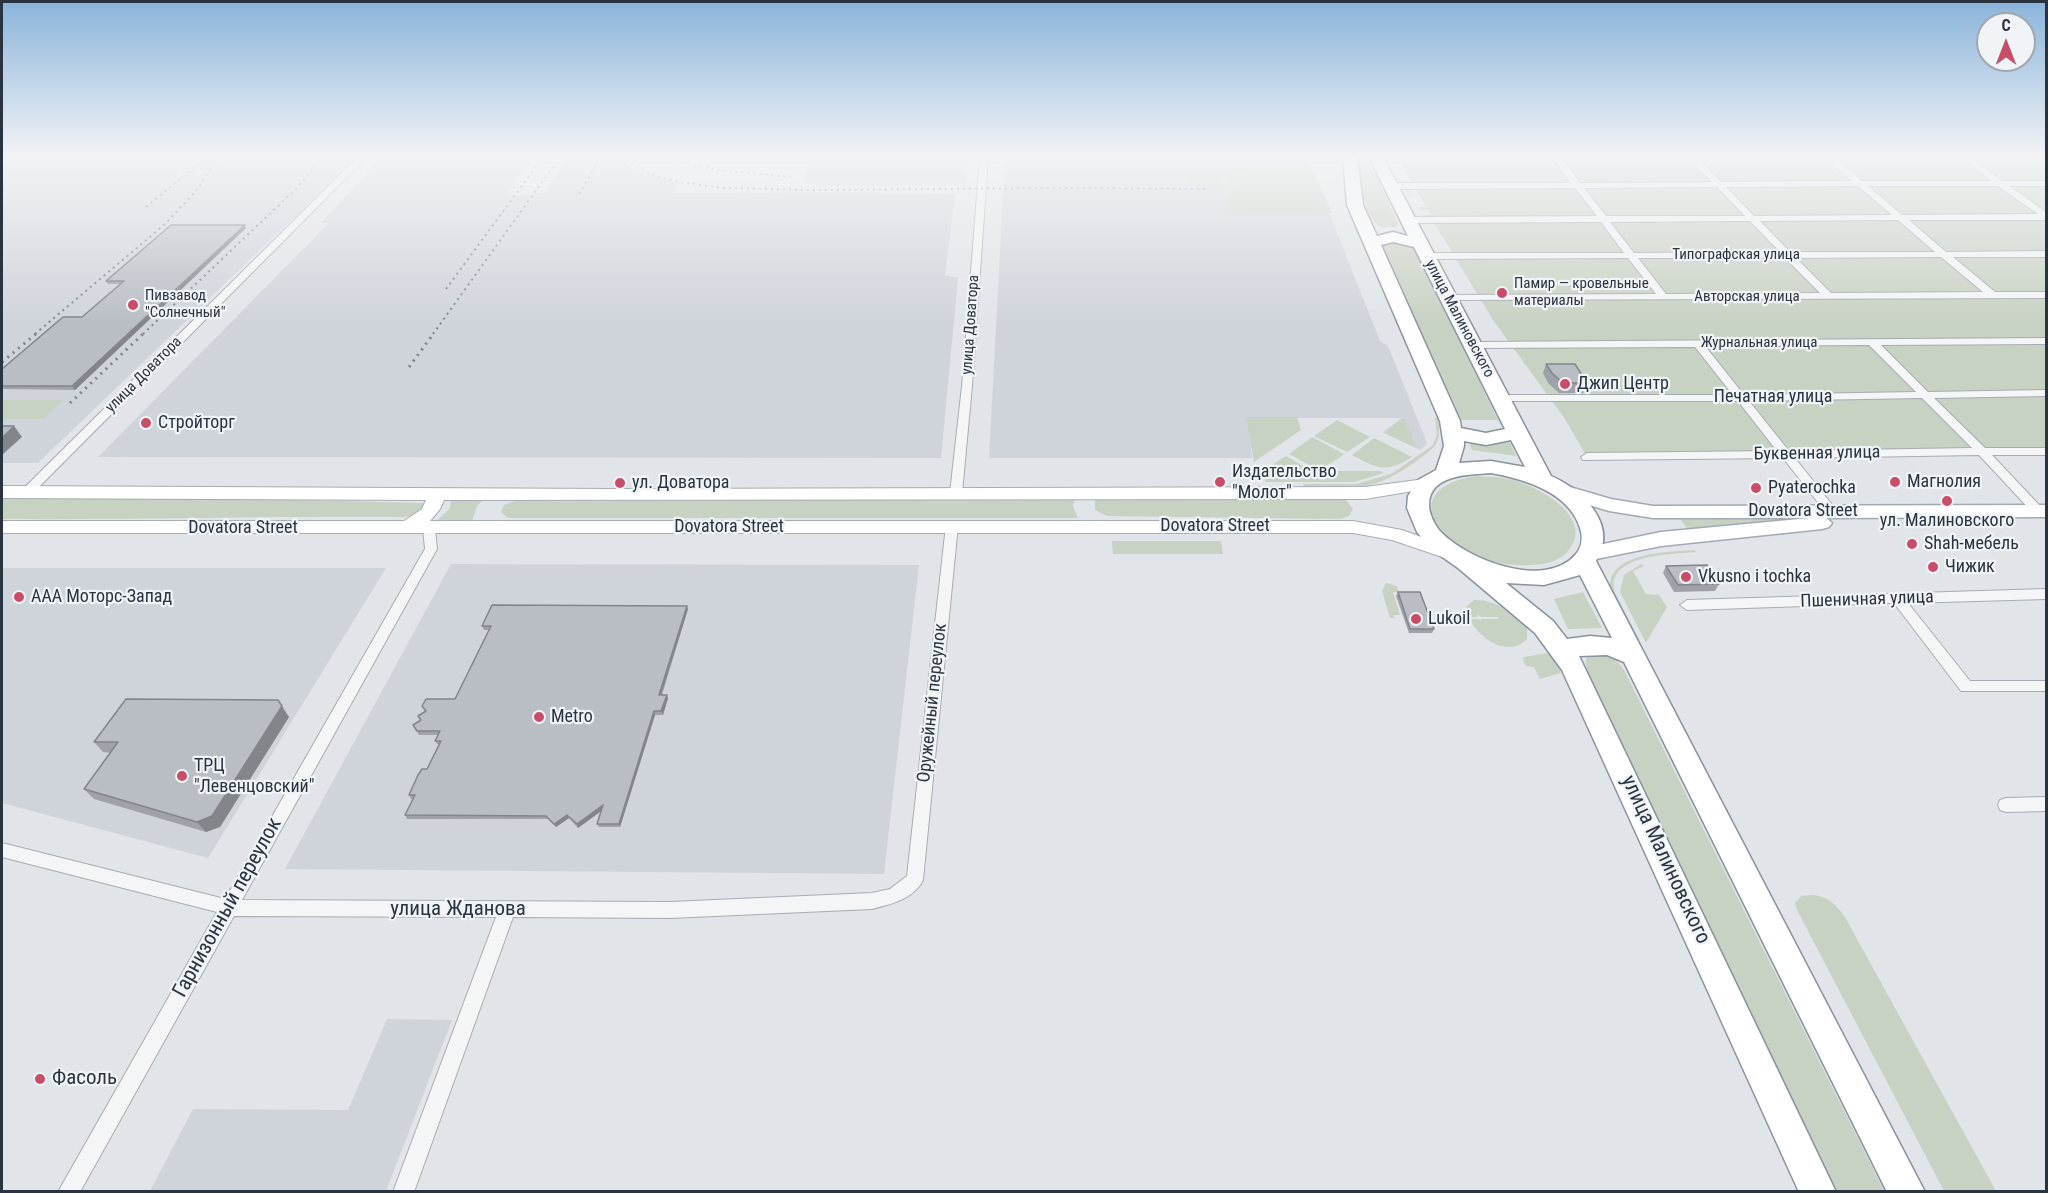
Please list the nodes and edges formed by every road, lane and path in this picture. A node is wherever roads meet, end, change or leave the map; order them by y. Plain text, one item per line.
1 (308, 213) edge
2 (980, 213) edge
3 (1359, 213) edge
4 (1404, 213) edge
5 (1598, 213) edge
6 (1746, 213) edge
7 (1893, 213) edge
8 (2046, 216) edge
9 (1899, 218) junction
10 (1752, 219) junction
11 (1603, 220) junction
12 (1409, 223) junction
13 (1363, 226) junction
14 (1371, 243) junction
15 (1423, 250) junction
16 (1944, 254) junction
17 (2046, 254) edge
18 (1788, 255) junction
19 (1631, 256) junction
20 (1992, 295) junction
21 (2046, 295) edge
22 (1663, 297) junction
23 (1829, 297) junction
24 (1448, 298) junction
25 (2046, 341) edge
26 (1872, 342) junction
27 (1698, 344) junction
28 (1472, 345) junction
29 (2046, 393) edge
30 (1925, 396) junction
31 (1500, 398) junction
32 (1740, 398) junction
33 (1518, 432) junction
34 (1453, 433) junction
35 (2046, 451) edge
36 (1982, 452) junction
37 (1786, 455) junction
38 (1587, 457) dead end
39 (1445, 472) junction
40 (1542, 480) junction
41 (1425, 484) junction
42 (1563, 491) junction
43 (2, 492) edge
44 (27, 492) junction
45 (1099, 492) junction
46 (956, 493) junction
47 (1336, 493) junction
48 (429, 494) junction
49 (507, 494) junction
50 (1831, 511) junction
51 (1653, 512) junction
52 (2044, 515) edge
53 (952, 525) junction
54 (1100, 525) junction
55 (2, 526) edge
56 (24, 526) junction
57 (1353, 526) junction
58 (496, 527) junction
59 (405, 528) junction
60 (429, 528) junction
61 (2, 536) edge
62 (1661, 538) junction
63 (1588, 557) junction
64 (1459, 558) junction
65 (2046, 594) edge
66 (1898, 599) junction
67 (1687, 605) dead end
68 (1561, 649) junction
69 (1634, 656) junction
70 (2046, 686) edge
71 (2006, 804) dead end
72 (2046, 804) edge
73 (2, 850) edge
74 (915, 880) joint
75 (230, 908) junction
76 (507, 911) junction
77 (68, 1191) edge
78 (403, 1191) edge
79 (1818, 1191) edge
80 (1907, 1191) edge

1 - 44 street, улица Доватора
2 - 46 street, улица Доватора
3 - 13 highway
4 - 12 highway, улица Малиновского
5 - 11 street
6 - 10 street
7 - 9 street
8 - 9 street
9 - 10 street
9 - 16 street
10 - 11 street
10 - 18 street
11 - 12 street
11 - 19 street
12 - 13 highway
12 - 15 highway, улица Малиновского
13 - 14 highway
14 - 15 highway
14 - 34 highway
15 - 19 street, Типографская улица
15 - 24 highway, улица Малиновского
16 - 17 street, Типографская улица
16 - 18 street, Типографская улица
16 - 20 street
18 - 19 street, Типографская улица
18 - 23 street
19 - 22 street
20 - 21 street, Авторская улица
20 - 23 street, Авторская улица
22 - 23 street, Авторская улица
22 - 24 street, Авторская улица
24 - 28 highway, улица Малиновского
25 - 26 street, Журнальная улица
26 - 27 street, Журнальная улица
26 - 30 street
27 - 28 street, Журнальная улица
27 - 32 street
28 - 31 highway, улица Малиновского
29 - 30 street, Печатная улица
30 - 32 street, Печатная улица
30 - 36 street
31 - 32 street, Печатная улица
31 - 33 highway, улица Малиновского
32 - 37 street
33 - 34 highway
33 - 40 highway, улица Малиновского
34 - 39 highway
35 - 36 street, Буквенная улица
36 - 37 street, Буквенная улица
36 - 52 street
37 - 38 street, Буквенная улица
37 - 50 street
39 - 40 highway
39 - 41 highway
40 - 42 highway
41 - 47 street, Dovatora Street
41 - 64 highway
42 - 51 main road, Dovatora Street
42 - 63 highway
43 - 44 street, Dovatora Street
44 - 48 street, Dovatora Street
45 - 46 street, Dovatora Street
45 - 47 street, Dovatora Street
45 - 54 street
46 - 49 street, Dovatora Street
47 - 57 street
48 - 49 street, Dovatora Street
48 - 59 street
49 - 58 street
50 - 51 main road, Dovatora Street
50 - 52 main road, Dovatora Street
51 - 62 main road
52 - 62 main road, Dovatora Street
53 - 54 street, Dovatora Street
53 - 58 street, Dovatora Street
53 - 74 street, Оружейный переулок
54 - 57 street, Dovatora Street
55 - 56 street, Dovatora Street
56 - 59 street, Dovatora Street
56 - 61 street
57 - 64 street, Dovatora Street
58 - 60 street, Dovatora Street
59 - 60 street, Dovatora Street
60 - 75 street, Гарнизонный переулок
62 - 63 main road, Dovatora Street
63 - 64 highway
63 - 69 highway
64 - 68 highway, улица Малиновского
65 - 66 street, Пшеничная улица
66 - 67 street, Пшеничная улица
66 - 70 street
68 - 69 highway
68 - 79 highway, улица Малиновского
69 - 80 highway
71 - 72 street
73 - 75 street, улица Жданова
74 - 76 street, улица Жданова
75 - 76 street, улица Жданова
75 - 77 street, Гарнизонный переулок
76 - 78 street

